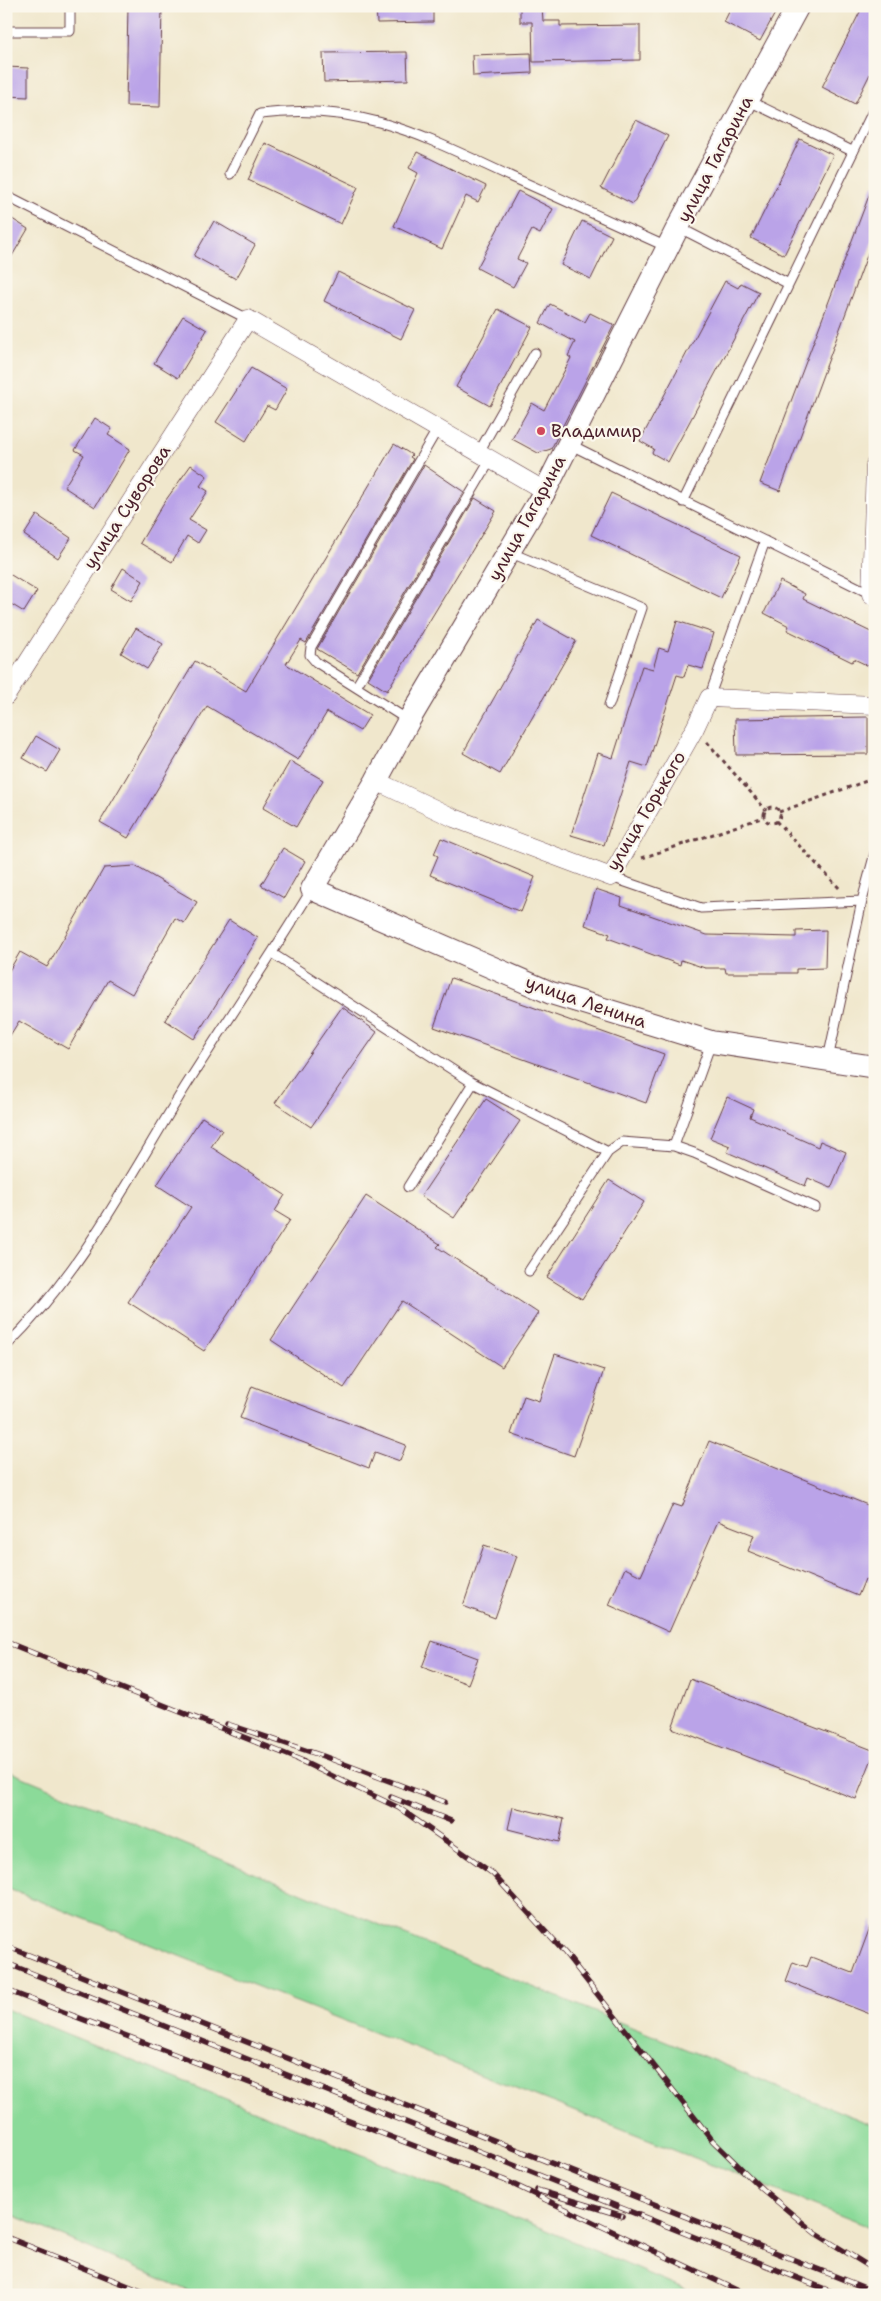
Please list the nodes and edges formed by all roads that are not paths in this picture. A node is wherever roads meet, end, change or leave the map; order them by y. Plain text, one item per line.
1 (70, 6) edge
2 (798, 6) edge
3 (6, 30) edge
4 (747, 100) junction
5 (875, 107) edge
6 (852, 151) junction
7 (230, 174) dead end
8 (8, 200) edge
9 (678, 227) junction
10 (668, 247) junction
11 (789, 284) junction
12 (248, 319) junction
13 (535, 353) dead end
14 (438, 428) junction
15 (568, 443) junction
16 (485, 456) junction
17 (875, 465) edge
18 (545, 491) junction
19 (683, 502) junction
20 (765, 541) junction
21 (508, 552) junction
22 (873, 596) edge
23 (356, 687) junction
24 (6, 696) edge
25 (709, 698) junction
26 (609, 705) dead end
27 (875, 705) edge
28 (409, 720) junction
29 (376, 781) junction
30 (875, 853) edge
31 (612, 877) junction
32 (312, 889) junction
33 (857, 902) junction
34 (273, 954) junction
35 (711, 1042) junction
36 (828, 1059) junction
37 (875, 1067) edge
38 (473, 1083) junction
39 (674, 1146) junction
40 (608, 1152) junction
41 (408, 1187) dead end
42 (815, 1207) dead end
43 (529, 1271) dead end
44 (6, 1346) edge

1 - 3 lane
2 - 4 street, улица Гагарина
4 - 6 lane
4 - 9 street, улица Гагарина
5 - 6 lane
6 - 11 lane
7 - 10 lane
8 - 12 lane
9 - 10 street, улица Гагарина
9 - 11 lane
10 - 15 street, улица Гагарина
11 - 19 lane
12 - 14 street
12 - 24 street, улица Суворова
13 - 16 lane
14 - 16 street
14 - 23 lane
15 - 18 street, улица Гагарина
15 - 19 lane
16 - 18 street
16 - 23 lane
17 - 22 street
18 - 21 street, улица Гагарина
19 - 20 lane
20 - 22 lane
20 - 25 lane
21 - 26 lane
21 - 28 street, улица Гагарина
23 - 28 lane
25 - 27 street
25 - 31 street, улица Горького
28 - 29 street, улица Гагарина
29 - 31 street, улица Горького
29 - 32 street, улица Гагарина
30 - 33 lane
31 - 33 lane
32 - 34 lane
32 - 35 street, улица Ленина
33 - 36 lane
34 - 38 lane
34 - 44 lane
35 - 36 street, улица Ленина
35 - 39 lane
36 - 37 street, улица Ленина
38 - 40 lane
38 - 41 lane
39 - 40 lane
39 - 42 lane
40 - 43 lane

